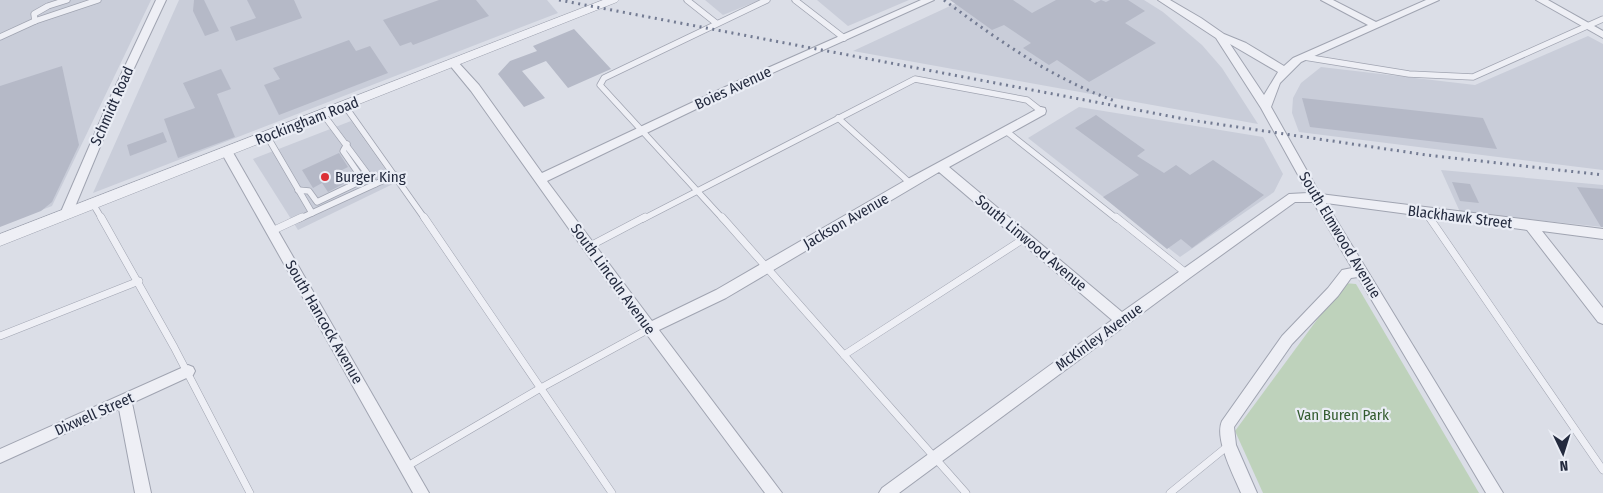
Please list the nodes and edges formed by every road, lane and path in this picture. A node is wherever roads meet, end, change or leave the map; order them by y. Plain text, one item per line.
1 (67, 0) edge
2 (98, 0) edge
3 (161, 0) edge
4 (613, 0) edge
5 (687, 0) edge
6 (767, 0) edge
7 (794, 0) edge
8 (929, 0) edge
9 (1163, 0) edge
10 (1326, 0) edge
11 (1434, 0) edge
12 (1541, 0) edge
13 (1603, 19) edge
14 (34, 21) junction
15 (716, 23) junction
16 (1375, 25) junction
17 (1588, 26) junction
18 (1603, 35) edge
19 (1220, 36) junction
20 (0, 37) edge
21 (844, 38) junction
22 (1304, 56) junction
23 (454, 64) junction
24 (1285, 71) junction
25 (345, 106) junction
26 (1266, 107) junction
27 (1041, 111) joint
28 (323, 114) junction
29 (838, 118) junction
30 (643, 130) junction
31 (1006, 131) junction
32 (266, 136) junction
33 (346, 144) junction
34 (227, 152) junction
35 (940, 166) junction
36 (395, 175) junction
37 (540, 179) junction
38 (910, 183) junction
39 (375, 184) junction
40 (298, 190) junction
41 (698, 191) junction
42 (1316, 197) junction
43 (93, 204) junction
44 (312, 213) junction
45 (1426, 213) junction
46 (66, 214) junction
47 (1531, 226) junction
48 (272, 231) junction
49 (1603, 234) edge
50 (1025, 238) junction
51 (0, 240) edge
52 (588, 247) junction
53 (766, 267) junction
54 (1362, 271) junction
55 (1186, 273) junction
56 (139, 281) junction
57 (1603, 318) edge
58 (1122, 320) junction
59 (649, 329) junction
60 (0, 336) edge
61 (844, 355) junction
62 (188, 371) junction
63 (539, 389) junction
64 (124, 400) junction
65 (1229, 444) junction
66 (0, 456) edge
67 (934, 458) junction
68 (406, 467) junction
69 (1603, 470) edge
70 (143, 493) edge
71 (250, 493) edge
72 (421, 493) edge
73 (612, 493) edge
74 (774, 493) edge
75 (887, 493) edge
76 (966, 493) edge
77 (1170, 493) edge
78 (1249, 493) edge
79 (1495, 493) edge

1 - 14 lane
2 - 14 lane
3 - 46 street, Schmidt Road
4 - 23 street, Rockingham Road
5 - 15 lane
6 - 15 lane
7 - 21 lane
8 - 21 street, Boies Avenue
9 - 19 street, South Elmwood Avenue
10 - 16 street
11 - 16 street
12 - 17 street
13 - 17 lane
14 - 20 lane
15 - 30 lane
16 - 22 street
17 - 18 street
17 - 22 lane
19 - 24 street
19 - 26 street, South Elmwood Avenue
21 - 30 street, Boies Avenue
22 - 24 street
23 - 25 street, Rockingham Road
23 - 37 street, South Lincoln Avenue
24 - 26 street
25 - 28 street, Rockingham Road
25 - 36 lane
26 - 42 street, South Elmwood Avenue
27 - 29 lane
27 - 31 street, Jackson Avenue
28 - 32 street, Rockingham Road
28 - 33 lane
29 - 38 lane
29 - 41 lane
30 - 37 street, Boies Avenue
30 - 41 lane
31 - 35 street, Jackson Avenue
31 - 55 lane
32 - 34 street, Rockingham Road
32 - 40 lane
33 - 39 lane
33 - 40 lane
34 - 43 street, Rockingham Road
34 - 48 street, South Hancock Avenue
35 - 38 street, Jackson Avenue
35 - 50 street, South Linwood Avenue
36 - 39 lane
36 - 63 lane
37 - 52 street, South Lincoln Avenue
38 - 53 street, Jackson Avenue
39 - 44 lane
40 - 44 lane
41 - 52 lane
41 - 53 lane
42 - 45 street, Blackhawk Street
42 - 54 street, South Elmwood Avenue
42 - 55 street, McKinley Avenue
43 - 46 street, Rockingham Road
43 - 56 lane
44 - 48 lane
45 - 47 street, Blackhawk Street
45 - 69 lane
46 - 51 street, Rockingham Road
47 - 49 street, Blackhawk Street
47 - 57 street
48 - 68 street, South Hancock Avenue
50 - 58 street, South Linwood Avenue
50 - 61 lane
52 - 59 street, South Lincoln Avenue
53 - 59 street, Jackson Avenue
53 - 61 lane
54 - 65 street
54 - 79 street, South Elmwood Avenue
55 - 58 street, McKinley Avenue
56 - 60 lane
56 - 62 lane
58 - 67 street, McKinley Avenue
59 - 63 lane
59 - 74 street, South Lincoln Avenue
61 - 67 lane
62 - 64 street, Dixwell Street
62 - 71 lane
63 - 68 lane
63 - 73 lane
64 - 66 street, Dixwell Street
64 - 70 street
65 - 77 lane
65 - 78 street
67 - 75 street, McKinley Avenue
67 - 76 lane
68 - 72 street, South Hancock Avenue

